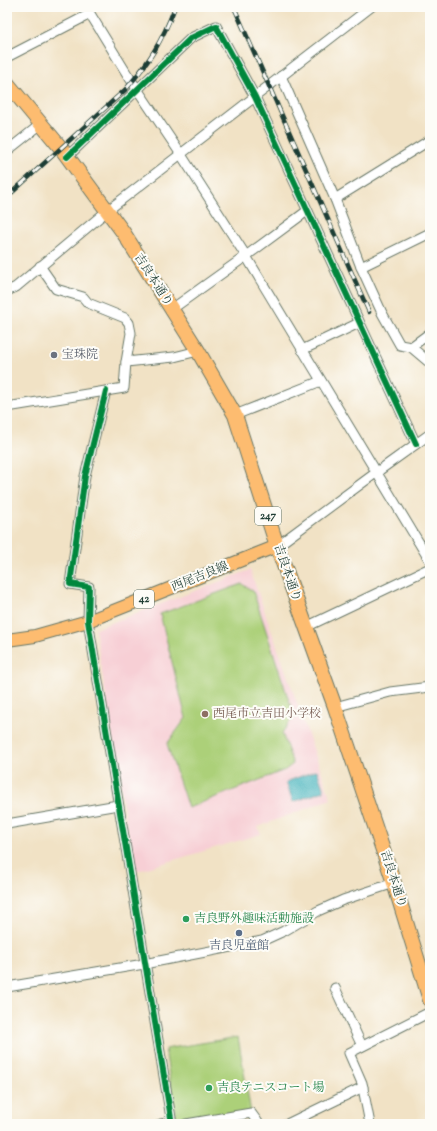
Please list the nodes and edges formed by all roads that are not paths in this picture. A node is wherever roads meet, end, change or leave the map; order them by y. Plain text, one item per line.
1 (371, 7) edge
2 (88, 11) edge
3 (7, 58) edge
4 (282, 76) junction
5 (7, 83) edge
6 (137, 89) junction
7 (255, 98) junction
8 (41, 124) junction
9 (430, 140) edge
10 (7, 151) edge
11 (180, 153) junction
12 (67, 157) junction
13 (335, 198) junction
14 (107, 211) junction
15 (307, 211) junction
16 (430, 233) edge
17 (246, 256) junction
18 (40, 266) junction
19 (361, 267) junction
20 (7, 291) edge
21 (172, 310) junction
22 (359, 323) junction
23 (430, 333) edge
24 (411, 347) junction
25 (302, 350) junction
26 (198, 351) junction
27 (126, 362) junction
28 (430, 363) edge
29 (321, 381) junction
30 (106, 391) junction
31 (7, 407) edge
32 (235, 414) junction
33 (430, 434) edge
34 (416, 444) junction
35 (377, 472) junction
36 (278, 546) junction
37 (430, 561) edge
38 (430, 568) edge
39 (88, 620) junction
40 (306, 627) junction
41 (7, 640) edge
42 (430, 687) edge
43 (335, 707) junction
44 (118, 805) junction
45 (7, 824) edge
46 (394, 883) junction
47 (144, 964) junction
48 (7, 987) edge
49 (335, 988) dead end
50 (430, 1000) edge
51 (430, 1012) edge
52 (362, 1046) junction
53 (363, 1088) junction
54 (172, 1123) edge
55 (161, 1124) edge
56 (186, 1124) edge
57 (259, 1124) edge
58 (287, 1124) edge
59 (370, 1124) edge

1 - 4 street
2 - 3 street
2 - 6 street
4 - 7 street
4 - 13 street
5 - 8 highway, 吉良本通り / 247
6 - 7 street
6 - 11 street
6 - 12 street
7 - 11 street
7 - 15 street
8 - 10 street
8 - 12 highway, 吉良本通り / 247
9 - 13 street
11 - 14 street
11 - 17 street
12 - 14 highway, 吉良本通り / 247
13 - 19 street
14 - 18 street
14 - 21 highway, 吉良本通り / 247
15 - 17 street
15 - 22 street
16 - 19 street
17 - 21 street
17 - 25 street
18 - 20 street
18 - 27 street
19 - 24 street
21 - 26 highway, 吉良本通り / 247
22 - 25 street
22 - 34 street
23 - 24 street
24 - 28 street
25 - 29 street
26 - 27 street
26 - 32 highway, 吉良本通り / 247
27 - 30 street
29 - 32 street
29 - 35 street
30 - 31 street
30 - 39 street
32 - 36 highway, 吉良本通り / 247
33 - 34 street
34 - 35 street
35 - 36 street
35 - 37 street
36 - 39 main road, 西尾吉良線 / 42
36 - 40 highway, 吉良本通り / 247
38 - 40 street
39 - 41 main road, 西尾吉良線 / 42
39 - 44 street
40 - 43 highway, 吉良本通り / 247
42 - 43 street
43 - 46 highway, 吉良本通り / 247
44 - 45 street
44 - 47 street
46 - 47 street
46 - 50 highway, 吉良本通り / 247
47 - 48 street
47 - 54 street
49 - 52 street
51 - 52 street
52 - 53 street
53 - 58 street
53 - 59 street
54 - 55 street
56 - 57 street

